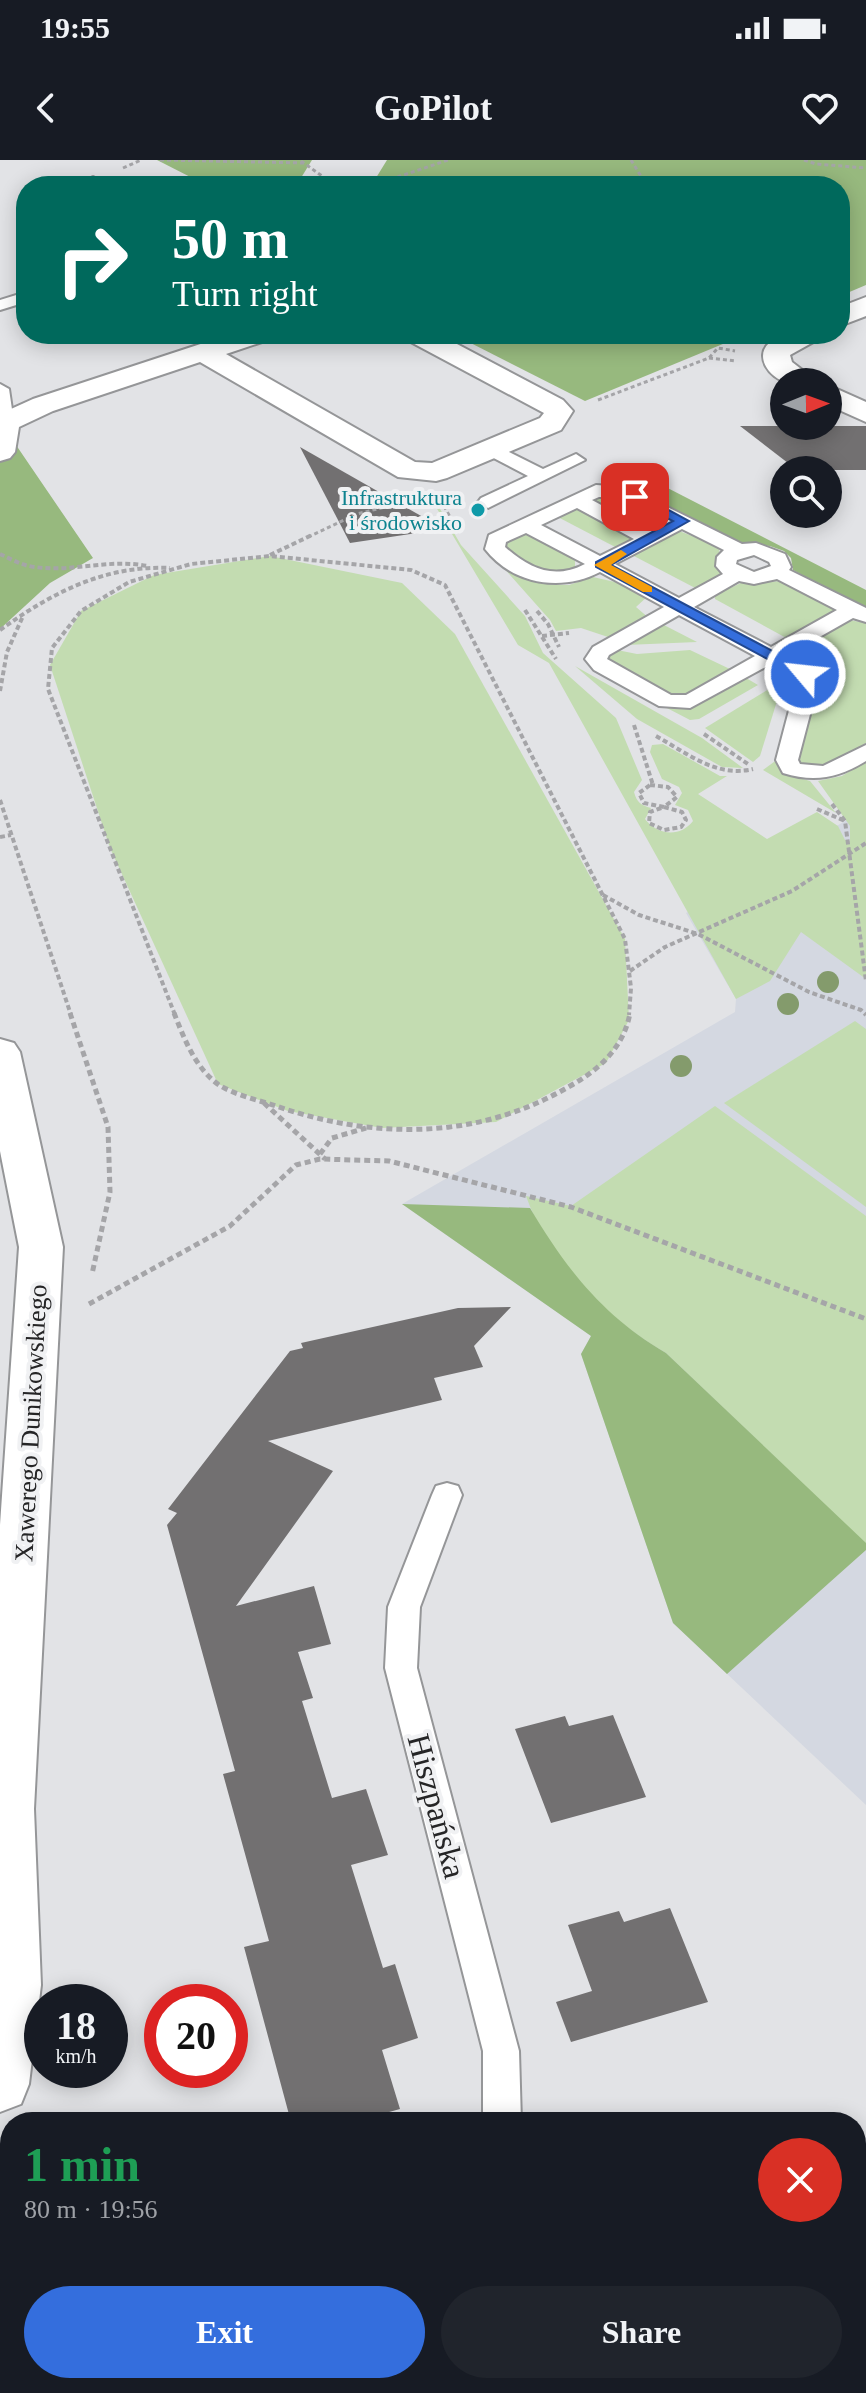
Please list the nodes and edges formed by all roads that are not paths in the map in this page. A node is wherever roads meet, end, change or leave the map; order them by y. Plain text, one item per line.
1 (227, 344) edge
2 (435, 344) edge
3 (787, 344) edge
4 (203, 352) junction
5 (782, 368) edge
6 (0, 389) edge
7 (842, 401) edge
8 (866, 413) edge
9 (5, 423) junction
10 (491, 449) junction
11 (0, 452) edge
12 (576, 460) dead end
13 (543, 476) junction
14 (577, 500) junction
15 (488, 502) dead end
16 (683, 521) junction
17 (526, 525) junction
18 (649, 539) junction
19 (739, 550) junction
20 (601, 565) junction
21 (778, 572) junction
22 (737, 574) junction
23 (680, 607) junction
24 (859, 613) edge
25 (772, 656) junction
26 (866, 752) edge
27 (0, 1052) edge
28 (447, 1495) dead end
29 (1, 2076) edge
30 (502, 2112) edge

1 - 4 street
2 - 10 street
3 - 5 street
4 - 9 street
4 - 10 street
6 - 9 lane
7 - 8 street
9 - 11 street
10 - 13 lane
12 - 13 lane
13 - 15 lane
14 - 16 lane
14 - 17 lane
14 - 18 lane
16 - 18 lane
16 - 19 lane
17 - 20 lane
17 - 20 lane
18 - 20 lane
19 - 21 lane
19 - 22 lane
20 - 23 lane
21 - 22 lane
21 - 24 lane
22 - 23 lane
23 - 25 lane
23 - 25 lane
24 - 25 lane
25 - 26 lane
27 - 29 street, Xawerego Dunikowskiego
28 - 30 lane, Hiszpańska

